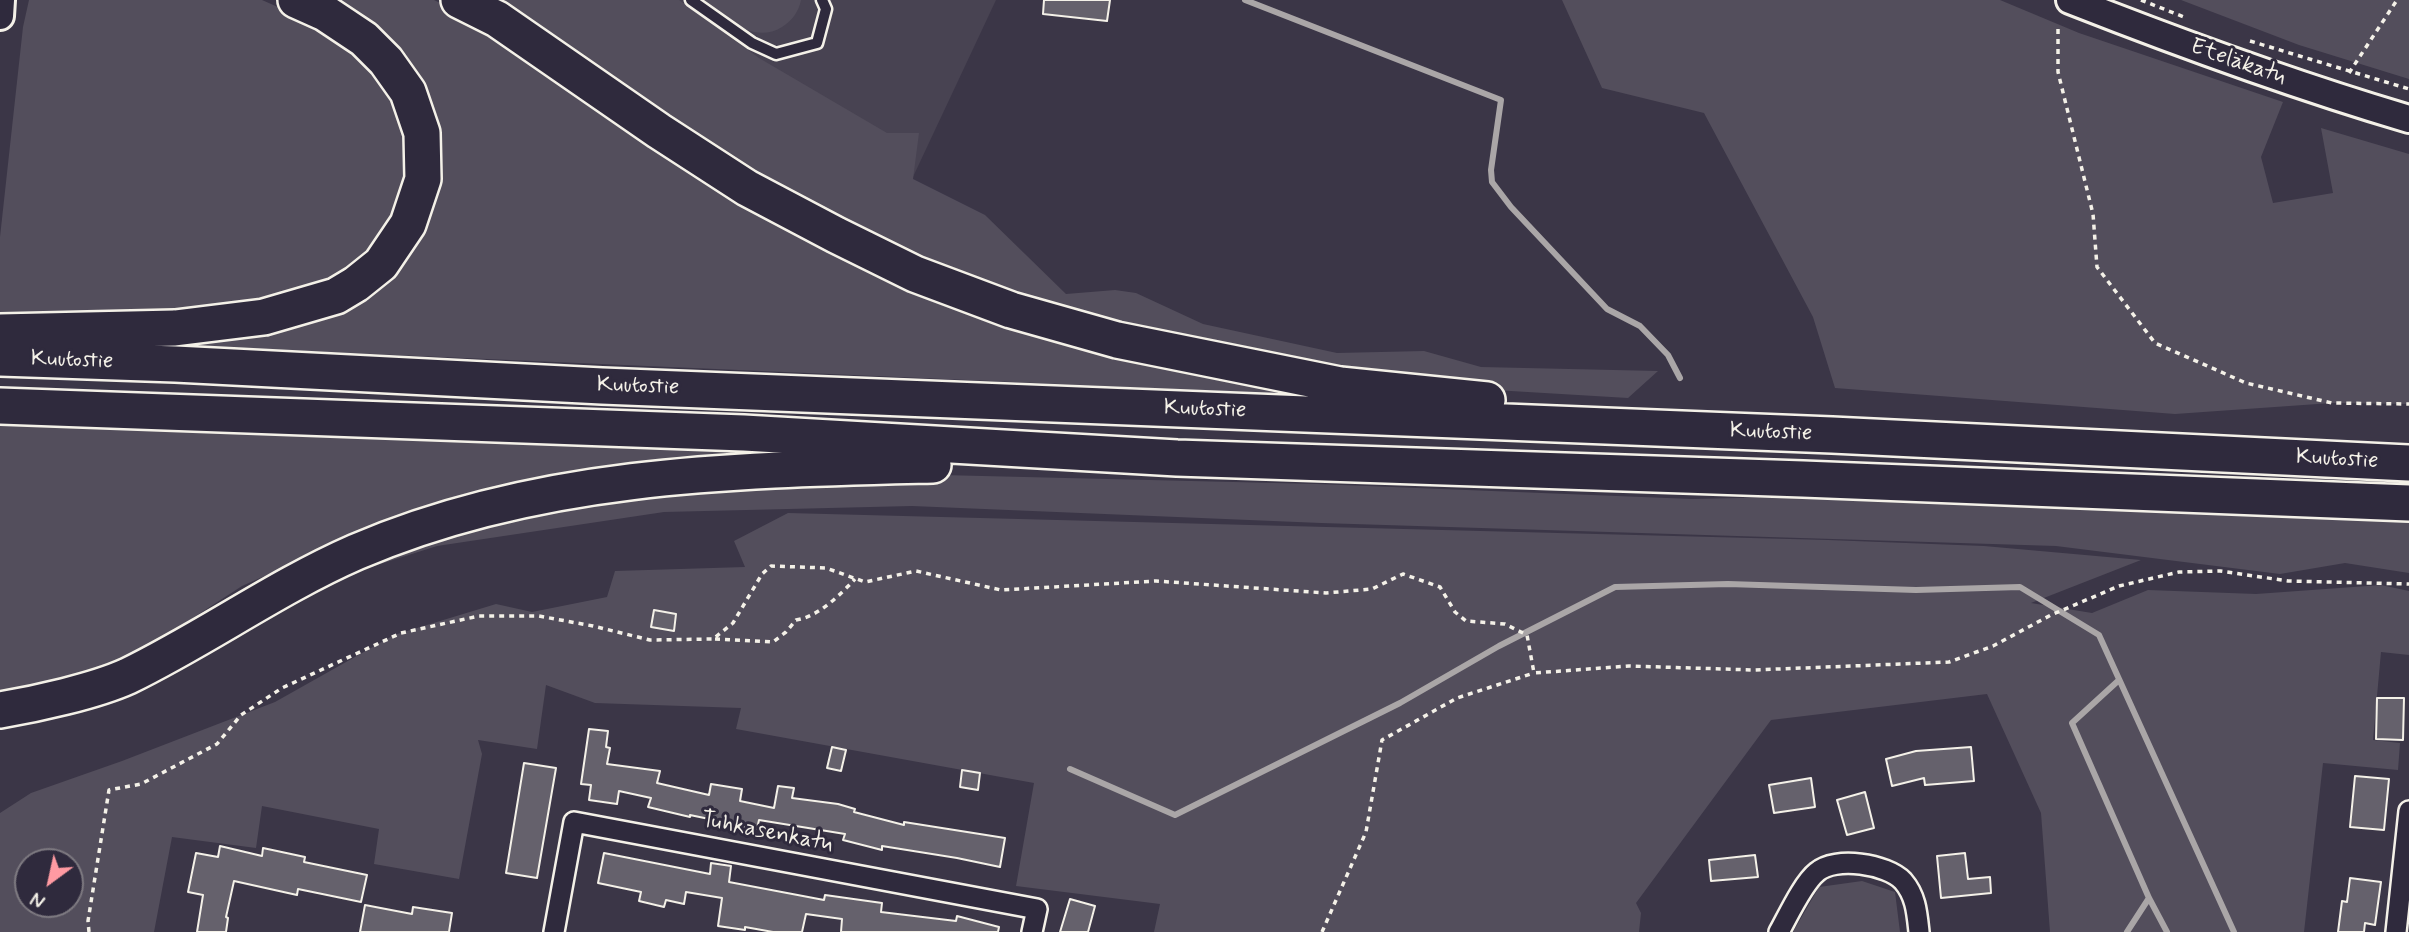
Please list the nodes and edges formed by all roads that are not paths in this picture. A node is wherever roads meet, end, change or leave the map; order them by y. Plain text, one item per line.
1 (1, 0) edge
2 (296, 0) edge
3 (459, 0) edge
4 (691, 0) edge
5 (822, 0) edge
6 (2070, 0) edge
7 (0, 16) edge
8 (2409, 119) edge
9 (0, 332) edge
10 (0, 358) edge
11 (0, 406) edge
12 (1832, 435) junction
13 (1177, 458) junction
14 (2409, 463) edge
15 (2409, 503) edge
16 (0, 710) edge
17 (2409, 811) edge
18 (554, 932) edge
19 (1032, 932) edge
20 (1779, 932) edge
21 (1919, 932) edge
22 (2396, 932) edge

1 - 7 main road
2 - 9 highway
3 - 12 highway
4 - 5 lane
6 - 8 main road, Eteläkatu
10 - 12 highway, Kuutostie
11 - 13 highway, Kuutostie
12 - 14 highway, Kuutostie
13 - 15 highway, Kuutostie
13 - 16 highway
17 - 22 street
18 - 19 street, Tuhkasenkatu
20 - 21 street

